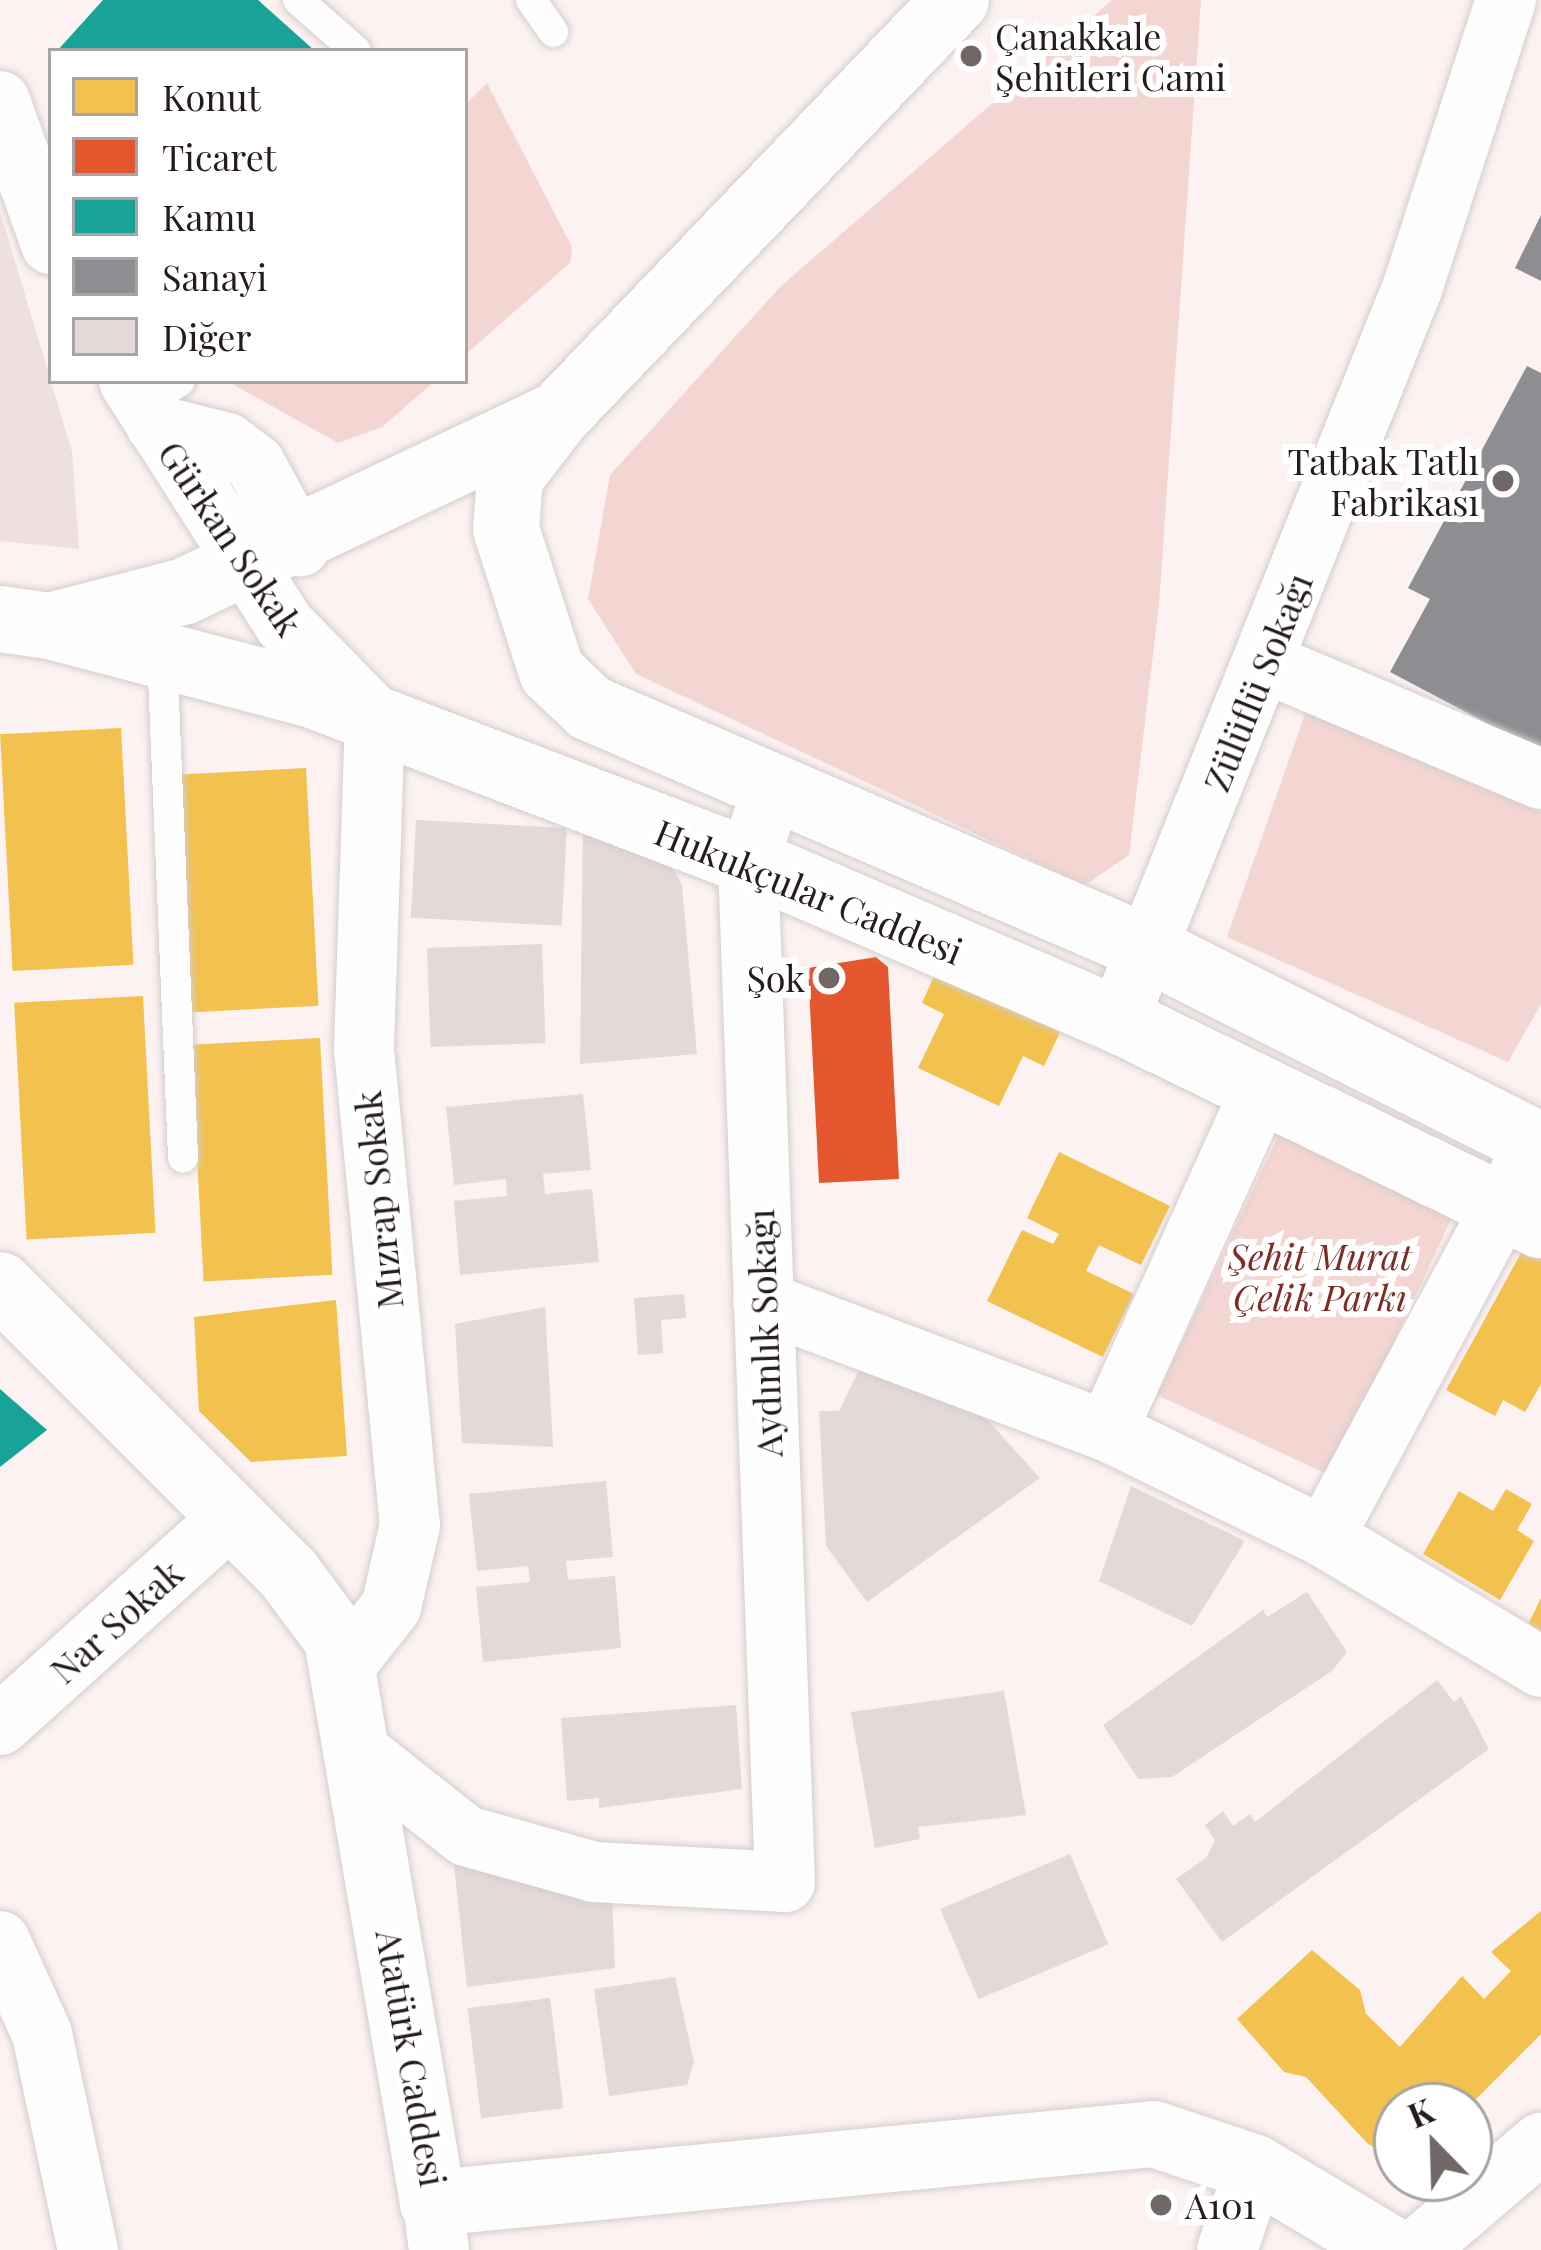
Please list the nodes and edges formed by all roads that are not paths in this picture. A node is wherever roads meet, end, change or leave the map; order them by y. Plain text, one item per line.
1 (298, 0) edge
2 (531, 0) edge
3 (956, 0) edge
4 (1506, 0) edge
5 (554, 32) dead end
6 (353, 48) edge
7 (0, 100) edge
8 (48, 236) edge
9 (152, 398) edge
10 (557, 415) junction
11 (278, 555) junction
12 (25, 622) edge
13 (162, 652) junction
14 (1266, 663) junction
15 (375, 717) junction
16 (1541, 779) edge
17 (773, 789) junction
18 (748, 861) junction
19 (1150, 949) junction
20 (1118, 1020) junction
21 (1261, 1090) junction
22 (1539, 1145) edge
23 (183, 1158) dead end
24 (1520, 1216) edge
25 (0, 1286) edge
26 (763, 1302) junction
27 (1107, 1431) junction
28 (232, 1516) junction
29 (1324, 1537) junction
30 (346, 1664) junction
31 (1541, 1666) edge
32 (0, 1725) edge
33 (360, 1752) junction
34 (0, 1941) edge
35 (1541, 2144) edge
36 (1255, 2168) junction
37 (436, 2226) edge
38 (88, 2250) edge
39 (1227, 2250) edge
40 (1392, 2250) edge
41 (1416, 2250) edge

1 - 6 lane
2 - 5 lane
3 - 10 street, Hukukçular Caddesi
4 - 14 street, Zülüflü Sokağı
7 - 8 street
9 - 11 street, Gürkan Sokak
10 - 11 street, Hukukçular Caddesi
10 - 17 street, Hukukçular Caddesi
11 - 12 street, Hukukçular Caddesi
11 - 15 street, Gürkan Sokak
12 - 13 street, Hukukçular Caddesi
13 - 15 street, Hukukçular Caddesi
13 - 23 lane
14 - 16 street
14 - 19 street, Zülüflü Sokağı
15 - 18 street, Hukukçular Caddesi
15 - 30 street, Mızrap Sokak
17 - 18 street, Aydınlık Sokağı
17 - 19 street, Hukukçular Caddesi
18 - 20 street, Hukukçular Caddesi
18 - 26 street, Aydınlık Sokağı
19 - 20 street, Zülüflü Sokağı
19 - 22 street, Hukukçular Caddesi
20 - 21 street, Hukukçular Caddesi
21 - 24 street, Hukukçular Caddesi
21 - 27 street
22 - 24 street
24 - 29 street
25 - 28 street, Atatürk Caddesi
26 - 27 street
26 - 33 street, Aydınlık Sokağı
27 - 29 street
28 - 30 street, Atatürk Caddesi
28 - 32 street, Nar Sokak
29 - 31 street
30 - 33 street, Atatürk Caddesi
33 - 37 street, Atatürk Caddesi
34 - 38 street
35 - 41 street
36 - 37 street, Atatürk Caddesi
36 - 39 street
36 - 40 street, Atatürk Caddesi

